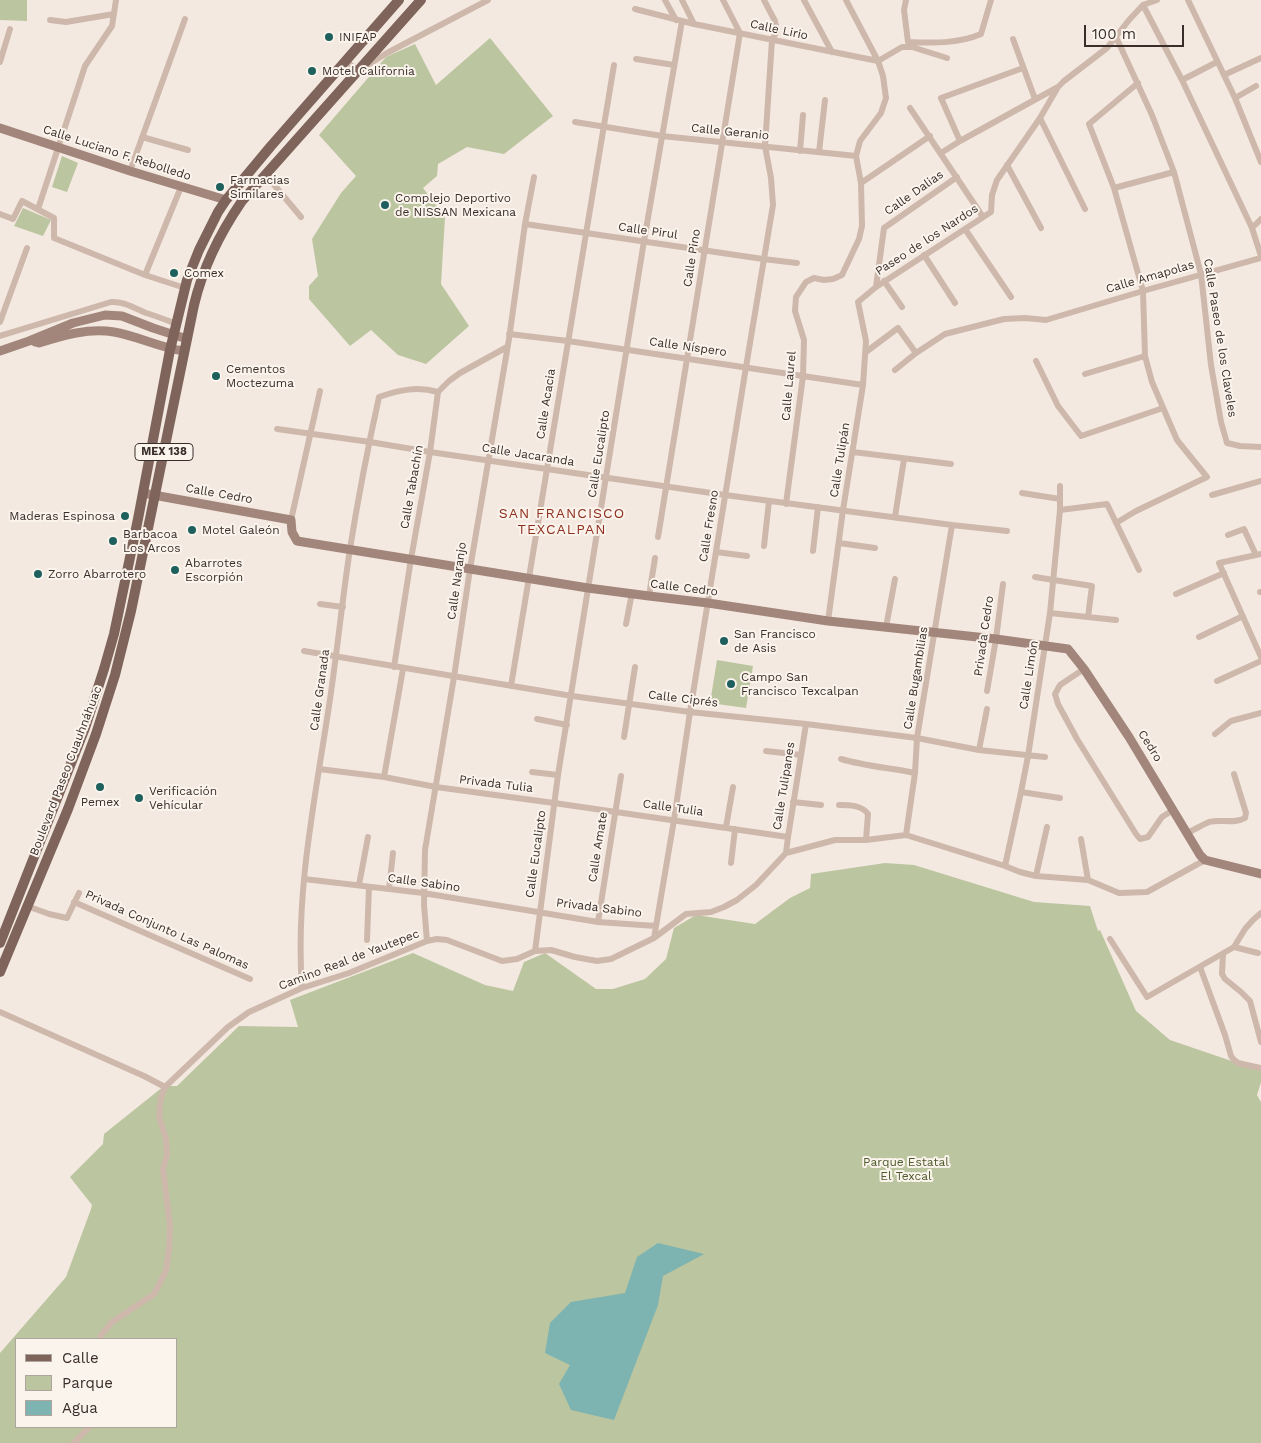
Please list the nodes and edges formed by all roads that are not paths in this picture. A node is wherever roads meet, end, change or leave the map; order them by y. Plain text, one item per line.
1 (116, 0) edge
2 (399, 0) edge
3 (421, 0) edge
4 (488, 0) edge
5 (665, 0) edge
6 (682, 0) edge
7 (723, 0) edge
8 (764, 0) edge
9 (804, 0) edge
10 (846, 0) edge
11 (906, 0) edge
12 (991, 0) edge
13 (1157, 0) edge
14 (1188, 0) edge
15 (1143, 5) junction
16 (635, 9) dead end
17 (114, 14) junction
18 (185, 19) dead end
19 (50, 20) dead end
20 (679, 20) junction
21 (694, 24) junction
22 (740, 33) junction
23 (8, 36) dead end
24 (1116, 37) junction
25 (1013, 38) dead end
26 (772, 40) junction
27 (832, 52) junction
28 (947, 58) dead end
29 (1261, 58) edge
30 (636, 59) dead end
31 (346, 60) junction
32 (878, 61) junction
33 (0, 62) edge
34 (1218, 62) junction
35 (614, 65) dead end
36 (674, 65) junction
37 (1024, 68) junction
38 (358, 71) junction
39 (1224, 75) junction
40 (1182, 80) junction
41 (1138, 82) junction
42 (1256, 86) dead end
43 (1058, 88) junction
44 (1235, 98) junction
45 (1035, 99) junction
46 (825, 100) dead end
47 (910, 108) dead end
48 (803, 115) dead end
49 (1040, 118) junction
50 (575, 122) dead end
51 (603, 127) junction
52 (0, 128) edge
53 (142, 136) junction
54 (662, 136) junction
55 (930, 136) junction
56 (960, 141) junction
57 (723, 143) junction
58 (765, 146) junction
59 (59, 148) junction
60 (188, 150) dead end
61 (800, 151) junction
62 (819, 152) junction
63 (941, 153) junction
64 (856, 156) junction
65 (1261, 162) edge
66 (1008, 165) junction
67 (130, 171) junction
68 (1174, 172) junction
69 (265, 174) junction
70 (534, 177) dead end
71 (957, 177) junction
72 (861, 184) junction
73 (181, 187) junction
74 (1114, 188) junction
75 (226, 200) junction
76 (38, 209) junction
77 (1085, 209) dead end
78 (0, 214) edge
79 (300, 217) dead end
80 (983, 217) junction
81 (1261, 219) edge
82 (525, 224) junction
83 (965, 228) junction
84 (1041, 228) dead end
85 (1252, 228) junction
86 (585, 233) junction
87 (644, 241) junction
88 (27, 248) dead end
89 (705, 250) junction
90 (924, 255) junction
91 (1261, 257) edge
92 (763, 259) junction
93 (797, 263) dead end
94 (1201, 274) junction
95 (145, 275) junction
96 (884, 281) junction
97 (876, 286) junction
98 (185, 288) junction
99 (1143, 290) junction
100 (1011, 297) dead end
101 (858, 302) joint
102 (955, 303) dead end
103 (902, 307) dead end
104 (122, 316) junction
105 (0, 322) edge
106 (176, 324) junction
107 (116, 332) junction
108 (509, 334) junction
109 (0, 335) edge
110 (173, 336) junction
111 (187, 339) junction
112 (568, 341) junction
113 (30, 342) junction
114 (507, 347) junction
115 (3, 350) edge
116 (170, 350) junction
117 (627, 350) junction
118 (184, 351) junction
119 (866, 352) junction
120 (916, 352) junction
121 (1146, 356) junction
122 (687, 358) junction
123 (1036, 361) dead end
124 (746, 367) junction
125 (895, 370) dead end
126 (1085, 374) dead end
127 (804, 376) junction
128 (863, 385) junction
129 (320, 391) dead end
130 (438, 392) junction
131 (1163, 408) junction
132 (277, 429) dead end
133 (310, 434) junction
134 (370, 442) junction
135 (1261, 447) edge
136 (430, 452) junction
137 (853, 452) junction
138 (904, 459) junction
139 (488, 460) junction
140 (950, 464) dead end
141 (547, 469) junction
142 (606, 479) junction
143 (1261, 481) edge
144 (1060, 486) dead end
145 (667, 487) junction
146 (143, 493) junction
147 (1022, 493) dead end
148 (156, 495) junction
149 (1212, 495) dead end
150 (725, 496) junction
151 (1060, 499) junction
152 (769, 501) junction
153 (786, 504) junction
154 (818, 507) junction
155 (843, 510) junction
156 (1060, 510) junction
157 (894, 517) junction
158 (291, 520) junction
159 (1116, 522) junction
160 (952, 525) junction
161 (1007, 531) dead end
162 (1228, 535) dead end
163 (658, 537) dead end
164 (839, 543) junction
165 (764, 546) dead end
166 (875, 548) dead end
167 (350, 550) junction
168 (716, 552) junction
169 (813, 552) dead end
170 (1259, 554) edge
171 (747, 556) dead end
172 (655, 558) dead end
173 (411, 559) junction
174 (470, 569) junction
175 (1139, 570) dead end
176 (1224, 573) junction
177 (1035, 577) dead end
178 (529, 578) junction
179 (895, 578) dead end
180 (1054, 580) junction
181 (1003, 584) dead end
182 (588, 588) junction
183 (632, 593) junction
184 (1176, 594) dead end
185 (649, 596) junction
186 (708, 603) junction
187 (320, 604) dead end
188 (343, 607) junction
189 (1050, 613) junction
190 (1243, 616) junction
191 (1088, 617) junction
192 (1116, 620) dead end
193 (828, 621) junction
194 (626, 624) dead end
195 (886, 627) junction
196 (935, 632) junction
197 (1199, 637) dead end
198 (996, 639) junction
199 (1045, 645) junction
200 (1068, 649) joint
201 (304, 651) dead end
202 (336, 657) junction
203 (1261, 657) edge
204 (1261, 661) edge
205 (394, 667) junction
206 (635, 667) dead end
207 (403, 668) junction
208 (1084, 669) junction
209 (454, 677) junction
210 (1218, 681) dead end
211 (511, 686) junction
212 (987, 692) dead end
213 (572, 696) junction
214 (630, 704) junction
215 (987, 710) dead end
216 (690, 712) junction
217 (1261, 713) edge
218 (537, 719) dead end
219 (806, 724) junction
220 (567, 725) junction
221 (1215, 734) dead end
222 (624, 736) dead end
223 (917, 738) junction
224 (979, 750) junction
225 (766, 751) dead end
226 (801, 755) junction
227 (1028, 756) junction
228 (1045, 757) dead end
229 (841, 759) dead end
230 (319, 769) junction
231 (532, 772) dead end
232 (915, 773) junction
233 (1234, 774) dead end
234 (558, 775) junction
235 (621, 776) dead end
236 (384, 777) junction
237 (436, 787) junction
238 (733, 787) dead end
239 (1022, 792) junction
240 (1060, 798) dead end
241 (793, 802) junction
242 (554, 803) junction
243 (821, 805) dead end
244 (839, 805) dead end
245 (1173, 810) junction
246 (614, 812) junction
247 (674, 820) junction
248 (726, 827) junction
249 (1047, 827) dead end
250 (735, 829) junction
251 (1187, 833) junction
252 (906, 835) junction
253 (368, 837) dead end
254 (788, 837) junction
255 (1081, 839) dead end
256 (866, 840) junction
257 (393, 853) dead end
258 (786, 853) junction
259 (1205, 860) junction
260 (731, 863) dead end
261 (1005, 866) junction
262 (1261, 874) edge
263 (1036, 876) junction
264 (304, 879) junction
265 (1088, 880) junction
266 (360, 885) junction
267 (369, 887) junction
268 (388, 889) junction
269 (79, 893) dead end
270 (423, 893) junction
271 (74, 902) junction
272 (27, 906) junction
273 (540, 912) junction
274 (1261, 913) edge
275 (598, 922) junction
276 (656, 926) junction
277 (654, 938) junction
278 (1110, 939) dead end
279 (367, 940) dead end
280 (427, 942) junction
281 (0, 943) edge
282 (1234, 947) junction
283 (535, 951) junction
284 (1258, 953) dead end
285 (1223, 954) junction
286 (1200, 967) junction
287 (0, 969) edge
288 (250, 980) dead end
289 (302, 988) junction
290 (0, 1012) edge
291 (1261, 1042) edge
292 (1261, 1068) edge
293 (165, 1087) junction
294 (100, 1338) edge
295 (88, 1428) edge
296 (74, 1443) edge

1 - 17 street
2 - 31 main road, Boulevard Paseo Cuauhnáhuac / MEX 138
3 - 38 main road, Boulevard Paseo Cuauhnáhuac / MEX 138
4 - 38 street
5 - 20 street
6 - 21 street
7 - 22 street
8 - 26 street, Calle Fresno
9 - 27 street
10 - 32 street
11 - 12 street
13 - 15 street
14 - 34 street
15 - 24 street
15 - 40 street
16 - 20 street, Calle Lirio
17 - 19 street
17 - 59 street
18 - 53 street
20 - 21 street, Calle Lirio
20 - 36 street, Calle Eucalipto
21 - 22 street, Calle Lirio
22 - 26 street, Calle Lirio
22 - 57 street, Calle Pino
23 - 33 street
24 - 41 street, Calle Paseo de los Claveles
24 - 43 street
25 - 37 street
26 - 27 street, Calle Lirio
26 - 58 street, Calle Fresno
27 - 32 street, Calle Lirio
28 - 32 street
29 - 39 street
30 - 36 street
31 - 38 street
31 - 75 main road, Boulevard Paseo Cuauhnáhuac / MEX 138
32 - 64 street
34 - 39 street
34 - 40 street
35 - 51 street, Calle Acacia
36 - 54 street, Calle Eucalipto
37 - 45 street
37 - 56 street
38 - 69 main road, Boulevard Paseo Cuauhnáhuac / MEX 138
39 - 44 street
40 - 85 street
41 - 68 street, Calle Paseo de los Claveles
41 - 74 street
42 - 44 street
43 - 45 street
43 - 49 street, Paseo de los Nardos
44 - 65 street
45 - 56 street
46 - 62 street
47 - 55 street
48 - 61 street
49 - 66 street, Paseo de los Nardos
49 - 77 street
50 - 51 street, Calle Geranio
51 - 54 street, Calle Geranio
51 - 86 street, Calle Acacia
52 - 59 street, Calle Luciano F. Rebolledo
53 - 60 street
53 - 67 street
54 - 57 street, Calle Geranio
54 - 87 street, Calle Eucalipto
55 - 63 street
55 - 72 street
56 - 63 street
57 - 58 street, Calle Geranio
57 - 89 street, Calle Pino
58 - 61 street, Calle Geranio
58 - 92 street, Calle Fresno
59 - 67 street, Calle Luciano F. Rebolledo
59 - 76 street
61 - 62 street, Calle Geranio
62 - 64 street, Calle Geranio
63 - 71 street
64 - 72 street
66 - 80 street, Paseo de los Nardos
66 - 84 street
67 - 73 street, Calle Luciano F. Rebolledo
68 - 74 street
68 - 94 street, Calle Paseo de los Claveles
69 - 79 street
69 - 111 main road, Boulevard Paseo Cuauhnáhuac / MEX 138
70 - 82 street, Calle Naranjo
71 - 80 street
71 - 97 street, Calle Dalias
72 - 127 street, Calle Laurel
73 - 75 street, Calle Luciano F. Rebolledo
73 - 95 street
74 - 99 street
75 - 98 main road, Boulevard Paseo Cuauhnáhuac / MEX 138
76 - 78 street
76 - 95 street
80 - 83 street, Paseo de los Nardos
81 - 85 street
82 - 86 street, Calle Pirul
82 - 108 street, Calle Naranjo
83 - 90 street, Paseo de los Nardos
83 - 100 street
85 - 91 street
86 - 87 street, Calle Pirul
86 - 112 street, Calle Acacia
87 - 89 street, Calle Pirul
87 - 117 street, Calle Eucalipto
88 - 105 street
89 - 92 street, Calle Pirul
89 - 122 street, Calle Pino
90 - 96 street, Paseo de los Nardos
90 - 102 street
91 - 94 street, Calle Amapolas
92 - 93 street, Calle Pirul
92 - 124 street, Calle Fresno
94 - 99 street, Calle Amapolas
94 - 135 street, Calle Paseo de los Claveles
95 - 98 street
96 - 97 street, Paseo de los Nardos
96 - 103 street
97 - 101 street, Paseo de los Nardos
98 - 106 main road, Boulevard Paseo Cuauhnáhuac / MEX 138
99 - 120 street, Calle Amapolas
99 - 121 street
101 - 119 street, Calle Tulipán
104 - 107 street
104 - 110 street
104 - 113 street
106 - 109 street
106 - 110 main road, Boulevard Paseo Cuauhnáhuac / MEX 138
107 - 113 street
107 - 116 street
108 - 112 street, Calle Níspero
108 - 114 street, Calle Naranjo
109 - 115 street
110 - 111 street
110 - 116 main road, Boulevard Paseo Cuauhnáhuac / MEX 138
111 - 118 main road, Boulevard Paseo Cuauhnáhuac / MEX 138
112 - 117 street, Calle Níspero
112 - 141 street, Calle Acacia
113 - 115 street
114 - 130 street
114 - 139 street, Calle Naranjo
116 - 118 street
116 - 146 main road, Boulevard Paseo Cuauhnáhuac / MEX 138
117 - 122 street, Calle Níspero
117 - 142 street, Calle Eucalipto
118 - 148 main road, Boulevard Paseo Cuauhnáhuac / MEX 138
119 - 120 street
119 - 128 street, Calle Tulipán
120 - 125 street
121 - 126 street
121 - 131 street
122 - 124 street, Calle Níspero
122 - 145 street, Calle Pino
123 - 131 street
124 - 127 street, Calle Níspero
124 - 150 street, Calle Fresno
127 - 128 street, Calle Níspero
127 - 153 street, Calle Laurel
128 - 137 street, Calle Tulipán
129 - 133 street
130 - 134 street, Calle Granada
130 - 136 street, Calle Tabachín
131 - 159 street
132 - 133 street, Calle Jacaranda
133 - 134 street, Calle Jacaranda
133 - 158 street
134 - 136 street, Calle Jacaranda
134 - 167 street, Calle Granada
136 - 139 street, Calle Jacaranda
136 - 173 street, Calle Tabachín
137 - 138 street
137 - 155 street, Calle Tulipán
138 - 140 street
138 - 157 street
139 - 141 street, Calle Jacaranda
139 - 174 street, Calle Naranjo
141 - 142 street, Calle Jacaranda
141 - 178 street, Calle Acacia
142 - 145 street, Calle Jacaranda
142 - 182 street, Calle Eucalipto
143 - 149 street
144 - 151 street, Calle Limón
145 - 150 street, Calle Jacaranda
145 - 163 street, Calle Pino
146 - 148 street, Calle Cedro
146 - 281 main road, Boulevard Paseo Cuauhnáhuac / MEX 138
147 - 151 street
148 - 158 street, Calle Cedro
148 - 272 main road, Boulevard Paseo Cuauhnáhuac / MEX 138
150 - 152 street, Calle Jacaranda
150 - 168 street, Calle Fresno
151 - 156 street, Calle Limón
152 - 153 street, Calle Jacaranda
152 - 165 street
153 - 154 street, Calle Jacaranda
154 - 155 street, Calle Jacaranda
154 - 169 street
155 - 157 street, Calle Jacaranda
155 - 164 street, Calle Tulipán
156 - 159 street
156 - 180 street, Calle Limón
157 - 160 street, Calle Jacaranda
158 - 167 street, Calle Cedro
159 - 175 street
160 - 161 street, Calle Jacaranda
160 - 196 street, Calle Bugambilias
162 - 170 street
164 - 166 street
164 - 193 street, Calle Tulipán
167 - 173 street, Calle Cedro
167 - 188 street, Calle Granada
168 - 171 street
168 - 186 street, Calle Fresno
170 - 176 street
172 - 185 street
173 - 174 street, Calle Cedro
173 - 205 street, Calle Tabachín
174 - 178 street, Calle Cedro
174 - 209 street, Calle Naranjo
176 - 184 street
176 - 190 street
177 - 180 street
178 - 182 street, Calle Cedro
178 - 211 street, Calle Acacia
179 - 195 street
180 - 189 street, Calle Limón
180 - 191 street
181 - 198 street, Privada Cedro
182 - 183 street, Calle Cedro
182 - 213 street, Calle Eucalipto
183 - 185 street, Calle Cedro
183 - 194 street
185 - 186 street, Calle Cedro
186 - 193 street, Calle Cedro
186 - 216 street, Calle Fresno
187 - 188 street
188 - 202 street, Calle Granada
189 - 191 street
189 - 199 street, Calle Limón
190 - 197 street
190 - 203 street
191 - 192 street
193 - 195 street, Calle Cedro
195 - 196 street, Calle Cedro
196 - 198 street, Calle Cedro
196 - 223 street, Calle Bugambilias
198 - 199 street, Calle Cedro
198 - 212 street, Privada Cedro
199 - 200 street, Calle Cedro
199 - 227 street, Calle Limón
200 - 208 street, Cedro
201 - 202 street, Calle Ciprés
202 - 205 street, Calle Ciprés
202 - 230 street, Calle Granada
204 - 210 street
205 - 207 street, Calle Ciprés
206 - 214 street
207 - 209 street, Calle Ciprés
207 - 236 street
208 - 245 street, Cedro
208 - 245 street
209 - 211 street, Calle Ciprés
209 - 237 street, Calle Naranjo
211 - 213 street, Calle Ciprés
213 - 214 street, Calle Ciprés
213 - 220 street, Calle Eucalipto
214 - 216 street, Calle Ciprés
214 - 222 street
215 - 224 street
216 - 219 street, Calle Ciprés
216 - 247 street, Calle Fresno
217 - 221 street
218 - 220 street
219 - 223 street, Calle Ciprés
219 - 226 street, Calle Tulipanes
220 - 234 street, Calle Eucalipto
223 - 224 street, Calle Ciprés
223 - 232 street, Calle Bugambilias
224 - 227 street, Calle Ciprés
225 - 226 street
226 - 241 street, Calle Tulipanes
227 - 228 street, Calle Ciprés
227 - 239 street, Calle Limón
229 - 232 street
230 - 236 street
230 - 264 street, Calle Granada
231 - 234 street
232 - 252 street, Calle Bugambilias
233 - 251 street
234 - 242 street, Calle Eucalipto
235 - 246 street, Calle Amate
236 - 237 street
237 - 242 street, Privada Tulia
237 - 270 street, Calle Naranjo
238 - 248 street
239 - 240 street
239 - 261 street, Calle Limón
241 - 243 street
241 - 254 street, Calle Tulipanes
242 - 246 street, Calle Tulia
242 - 273 street, Calle Eucalipto
244 - 256 street
245 - 251 street, Cedro
246 - 247 street, Calle Tulia
246 - 275 street, Calle Amate
247 - 248 street, Calle Tulia
247 - 276 street, Calle Fresno
248 - 250 street, Calle Tulia
249 - 263 street
250 - 254 street, Calle Tulia
250 - 260 street
251 - 259 street, Cedro
252 - 256 street
252 - 261 street
253 - 266 street
254 - 258 street, Calle Tulipanes
255 - 265 street
256 - 258 street
257 - 268 street
258 - 277 street, Camino Real de Yautepec
259 - 262 street
259 - 265 street
261 - 263 street
263 - 265 street
264 - 266 street, Calle Sabino
264 - 289 street, Calle Granada
266 - 267 street, Calle Sabino
267 - 268 street, Calle Sabino
267 - 279 street
268 - 270 street, Calle Sabino
269 - 271 street
270 - 273 street, Calle Sabino
270 - 280 street, Calle Naranjo
271 - 272 street
271 - 288 street, Privada Conjunto Las Palomas
272 - 287 main road, Boulevard Paseo Cuauhnáhuac / MEX 138
273 - 275 street, Privada Sabino
273 - 283 street, Calle Eucalipto
274 - 282 street
275 - 276 street, Privada Sabino
276 - 277 street, Calle Fresno
277 - 283 street, Camino Real de Yautepec
278 - 286 street
280 - 283 street, Camino Real de Yautepec
280 - 289 street, Camino Real de Yautepec
282 - 284 street
282 - 285 street
285 - 286 street
285 - 291 street
286 - 292 street
289 - 293 street, Camino Real de Yautepec
290 - 293 street
293 - 294 street
295 - 296 street

